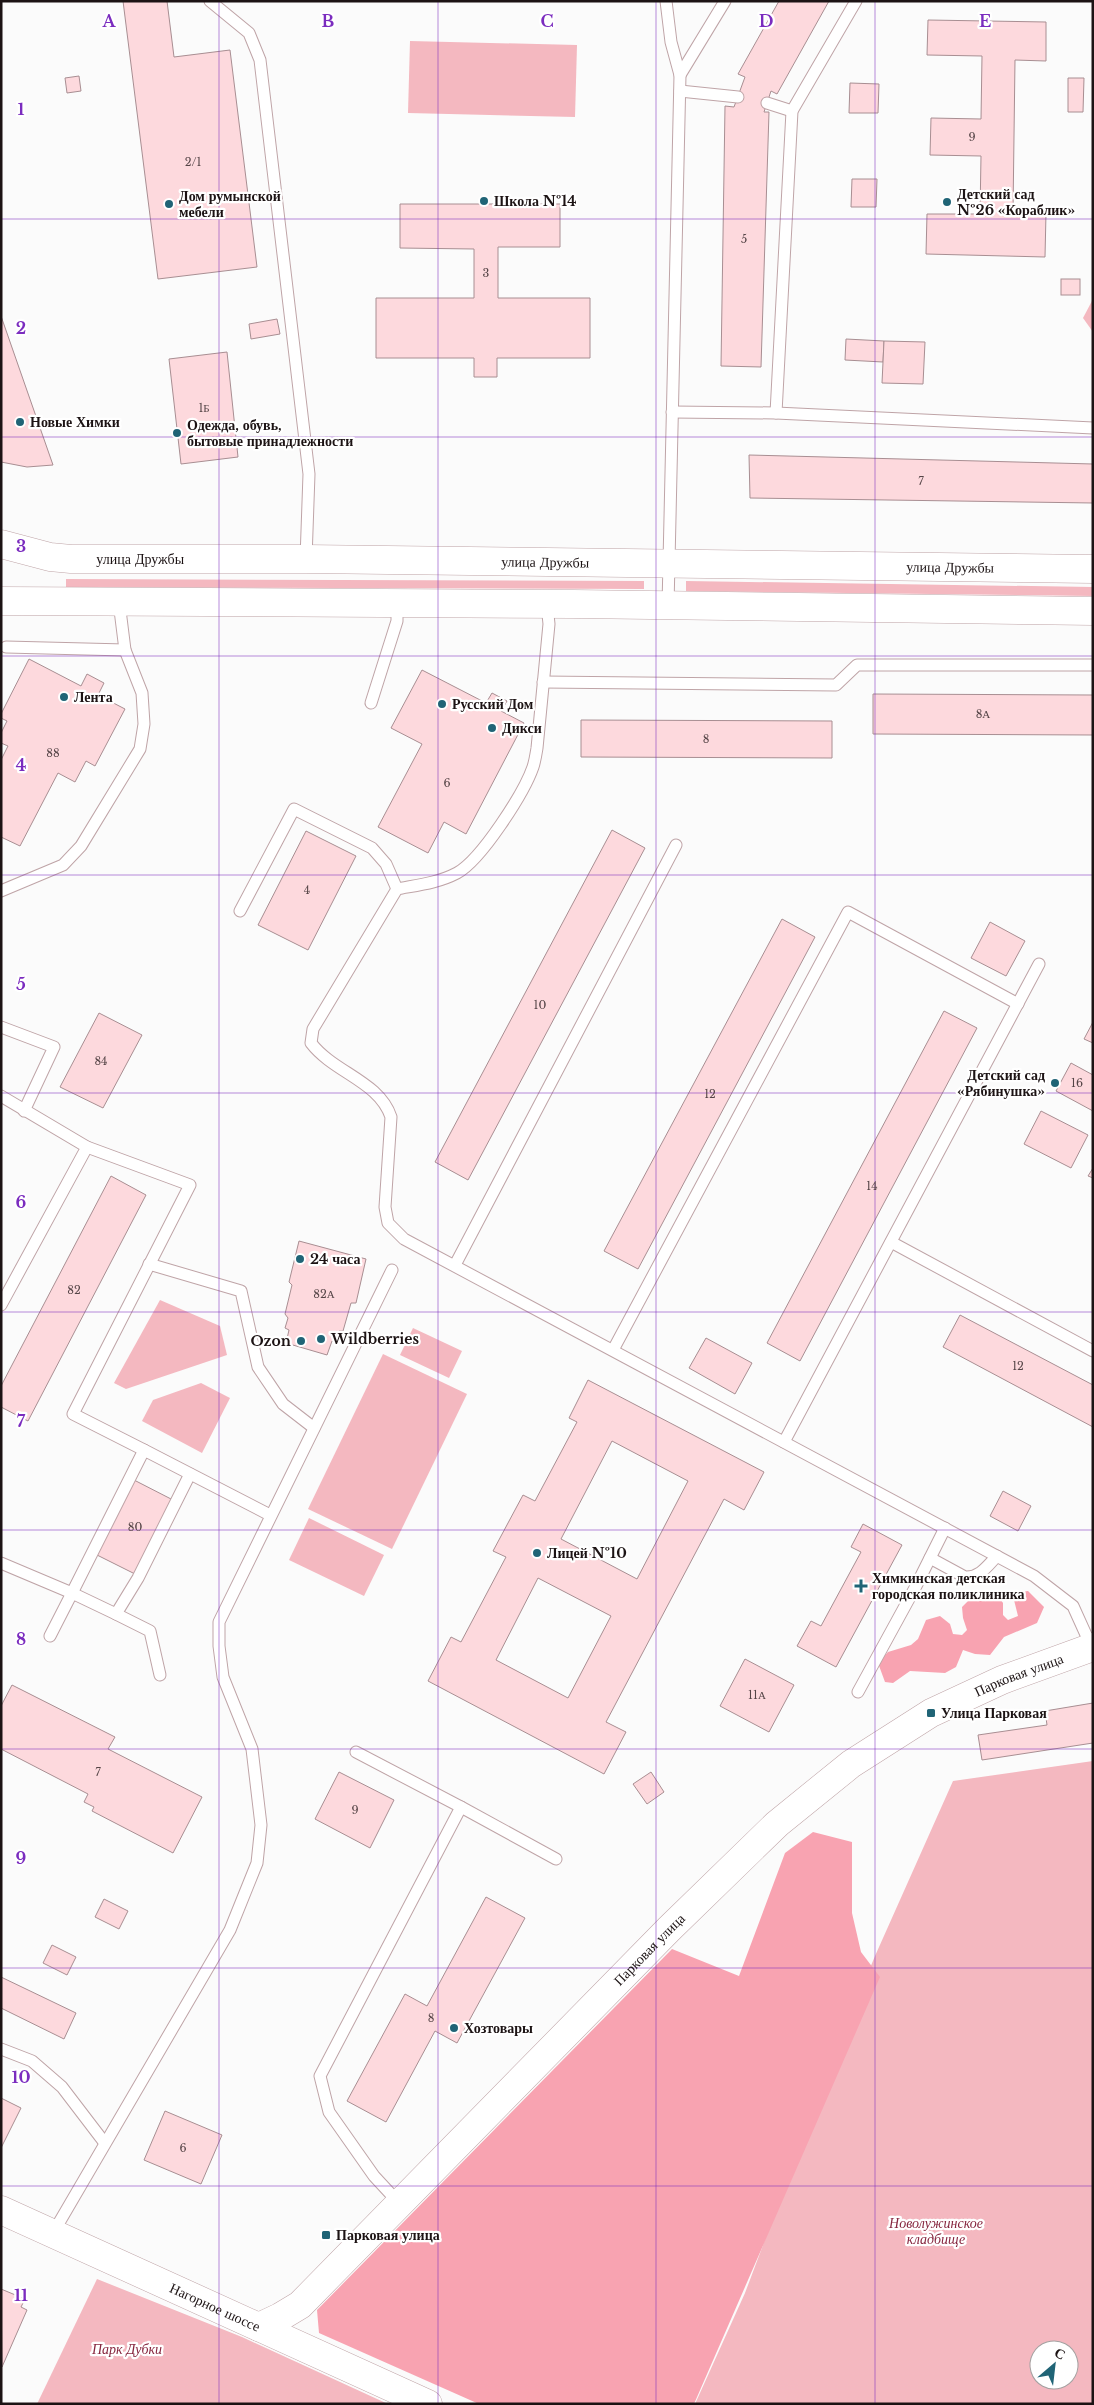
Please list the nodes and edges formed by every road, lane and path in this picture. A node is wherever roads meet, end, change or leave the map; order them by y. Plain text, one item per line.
1 (210, 1) edge
2 (666, 1) edge
3 (725, 1) edge
4 (856, 1) edge
5 (680, 75) junction
6 (680, 91) junction
7 (738, 96) dead end
8 (767, 103) dead end
9 (792, 110) junction
10 (672, 412) junction
11 (776, 413) junction
12 (1093, 428) edge
13 (1, 544) edge
14 (306, 559) junction
15 (668, 563) junction
16 (1093, 569) edge
17 (1, 601) edge
18 (119, 601) junction
19 (397, 603) junction
20 (548, 605) junction
21 (668, 606) junction
22 (1093, 612) edge
23 (6, 647) dead end
24 (125, 650) junction
25 (1093, 665) edge
26 (543, 682) junction
27 (371, 703) dead end
28 (676, 845) dead end
29 (397, 889) junction
30 (1, 891) edge
31 (240, 910) dead end
32 (1039, 964) dead end
33 (1018, 1004) junction
34 (1, 1027) edge
35 (1, 1096) edge
36 (24, 1111) junction
37 (87, 1147) junction
38 (891, 1242) junction
39 (149, 1264) junction
40 (455, 1265) junction
41 (392, 1270) dead end
42 (1, 1305) edge
43 (613, 1350) junction
44 (1093, 1351) edge
45 (314, 1428) junction
46 (784, 1442) junction
47 (144, 1450) junction
48 (190, 1474) junction
49 (270, 1515) junction
50 (945, 1528) junction
51 (997, 1556) junction
52 (930, 1558) junction
53 (1, 1563) edge
54 (72, 1593) junction
55 (116, 1614) junction
56 (50, 1636) dead end
57 (1092, 1647) edge
58 (160, 1675) dead end
59 (858, 1692) dead end
60 (356, 1752) dead end
61 (461, 1807) junction
62 (556, 1859) dead end
63 (1, 2048) edge
64 (104, 2142) junction
65 (399, 2203) junction
66 (1, 2210) edge
67 (53, 2233) junction
68 (260, 2327) junction
69 (428, 2404) edge

1 - 14 lane
2 - 5 lane
3 - 5 lane
4 - 9 lane
5 - 6 lane
6 - 7 lane
6 - 10 lane
8 - 9 lane
9 - 11 lane
10 - 11 lane
10 - 15 lane
11 - 12 lane
13 - 14 main road, улица Дружбы
14 - 15 main road, улица Дружбы
15 - 16 main road, улица Дружбы
15 - 21 lane
17 - 18 main road
18 - 19 main road
18 - 24 lane
19 - 20 main road
19 - 27 lane
20 - 21 main road
20 - 26 lane
21 - 22 main road
23 - 24 lane
24 - 30 lane
25 - 26 lane
26 - 29 lane
28 - 40 lane
29 - 31 lane
29 - 40 lane
32 - 33 lane
33 - 38 lane
33 - 43 lane
34 - 36 lane
35 - 36 lane
36 - 37 lane
37 - 39 lane
37 - 42 lane
38 - 44 lane
38 - 46 lane
39 - 45 lane
39 - 47 lane
40 - 43 lane
41 - 45 lane
43 - 46 lane
45 - 49 lane
46 - 50 lane
47 - 48 lane
47 - 54 lane
48 - 49 lane
48 - 55 lane
49 - 64 lane
50 - 51 lane
50 - 52 lane
51 - 52 lane
51 - 57 lane
52 - 59 lane
53 - 54 lane
54 - 55 lane
54 - 56 lane
55 - 58 lane
57 - 65 main road, Парковая улица
60 - 61 lane
61 - 62 lane
61 - 65 lane
63 - 64 lane
64 - 67 lane
65 - 68 main road, Парковая улица
66 - 67 main road, Нагорное шоссе
67 - 68 main road, Нагорное шоссе
68 - 69 main road, Нагорное шоссе

